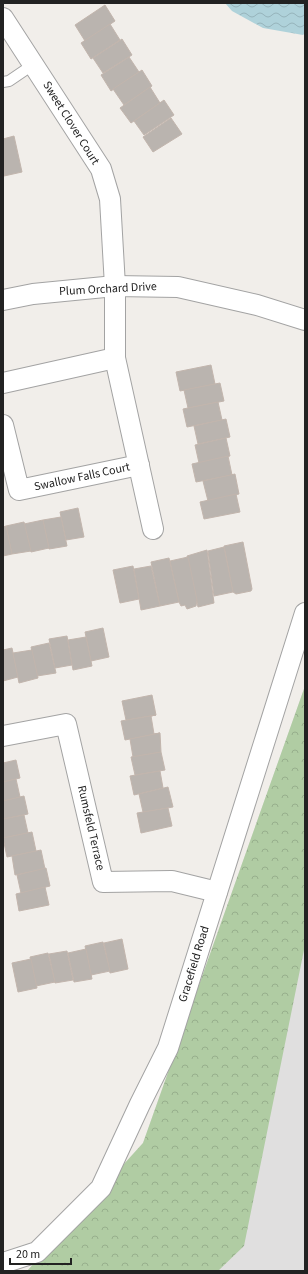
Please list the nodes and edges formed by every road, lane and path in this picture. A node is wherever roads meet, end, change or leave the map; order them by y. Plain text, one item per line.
1 (3, 18) edge
2 (34, 64) junction
3 (3, 82) edge
4 (115, 286) junction
5 (3, 300) edge
6 (305, 320) edge
7 (114, 358) junction
8 (3, 383) edge
9 (3, 425) edge
10 (139, 465) junction
11 (153, 529) dead end
12 (305, 613) edge
13 (3, 736) edge
14 (217, 892) junction
15 (3, 1263) edge

1 - 2 street, Sweet Clover Court
2 - 3 lane
2 - 4 street, Sweet Clover Court
4 - 5 street, Plum Orchard Drive
4 - 6 street, Plum Orchard Drive
4 - 7 street, Swallow Falls Court
7 - 8 street
7 - 10 street, Swallow Falls Court
9 - 10 street, Swallow Falls Court
10 - 11 street, Swallow Falls Court
12 - 14 street, Gracefield Road
13 - 14 street, Rumsfeld Terrace
14 - 15 street, Gracefield Road

